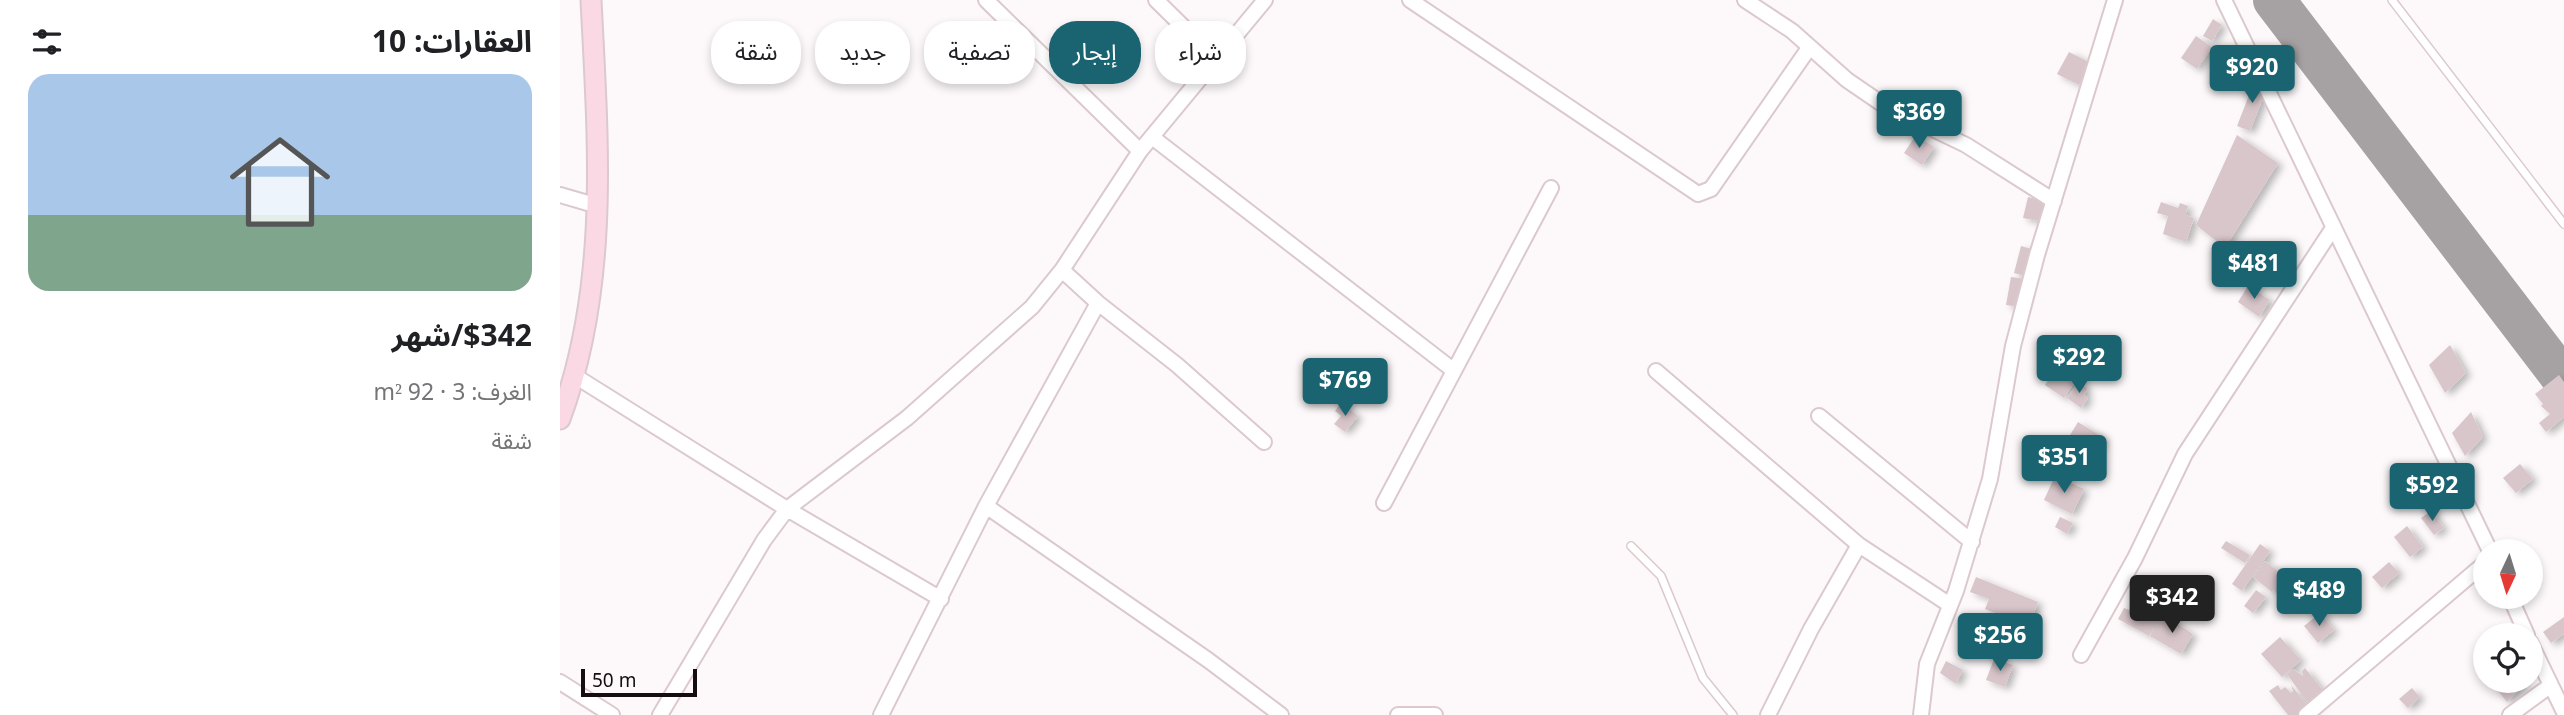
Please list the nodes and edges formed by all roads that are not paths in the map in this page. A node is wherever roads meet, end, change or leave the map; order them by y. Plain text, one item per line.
1 (591, 0) edge
2 (986, 0) edge
3 (1156, 0) edge
4 (1410, 0) edge
5 (1745, 0) edge
6 (2115, 0) edge
7 (2224, 0) edge
8 (2392, 0) edge
9 (1263, 1) edge
10 (1177, 21) edge
11 (1246, 22) edge
12 (1809, 48) junction
13 (1195, 84) edge
14 (1152, 137) junction
15 (1140, 151) junction
16 (1550, 188) dead end
17 (560, 195) edge
18 (2054, 201) junction
19 (598, 205) junction
20 (2564, 224) edge
21 (2333, 228) junction
22 (1062, 270) junction
23 (1098, 303) junction
24 (1453, 370) junction
25 (1656, 372) dead end
26 (575, 376) junction
27 (1819, 415) dead end
28 (560, 419) edge
29 (1264, 442) dead end
30 (1384, 503) dead end
31 (986, 506) junction
32 (786, 509) junction
33 (2484, 539) edge
34 (1972, 542) junction
35 (1859, 545) junction
36 (1631, 546) dead end
37 (2473, 573) edge
38 (941, 599) junction
39 (1950, 606) junction
40 (2081, 655) dead end
41 (2543, 669) edge
42 (560, 682) edge
43 (2551, 685) junction
44 (2564, 712) edge
45 (612, 715) edge
46 (660, 715) edge
47 (881, 715) edge
48 (1281, 715) edge
49 (1398, 715) edge
50 (1435, 715) edge
51 (1733, 715) edge
52 (1768, 715) edge
53 (1921, 715) edge
54 (2306, 715) edge
55 (2510, 715) edge

1 - 19 main road
2 - 15 street
3 - 10 street
4 - 12 street
5 - 12 street
6 - 18 street
7 - 21 street
8 - 20 lane
9 - 11 street
12 - 18 street
13 - 14 street
14 - 15 street
14 - 24 street
15 - 22 street
16 - 24 street
17 - 19 street
18 - 34 street
19 - 26 main road
21 - 33 street
21 - 40 street
22 - 23 street
22 - 32 street
23 - 29 street
23 - 31 street
24 - 30 street
25 - 35 street
26 - 28 main road
26 - 32 street
27 - 34 street
31 - 38 street
31 - 48 street
32 - 38 street
32 - 46 street
34 - 39 street
35 - 39 street
35 - 52 street
36 - 51 lane
37 - 54 street
38 - 47 street
39 - 53 street
41 - 43 street
42 - 45 street
43 - 44 street
43 - 55 street
49 - 50 street

